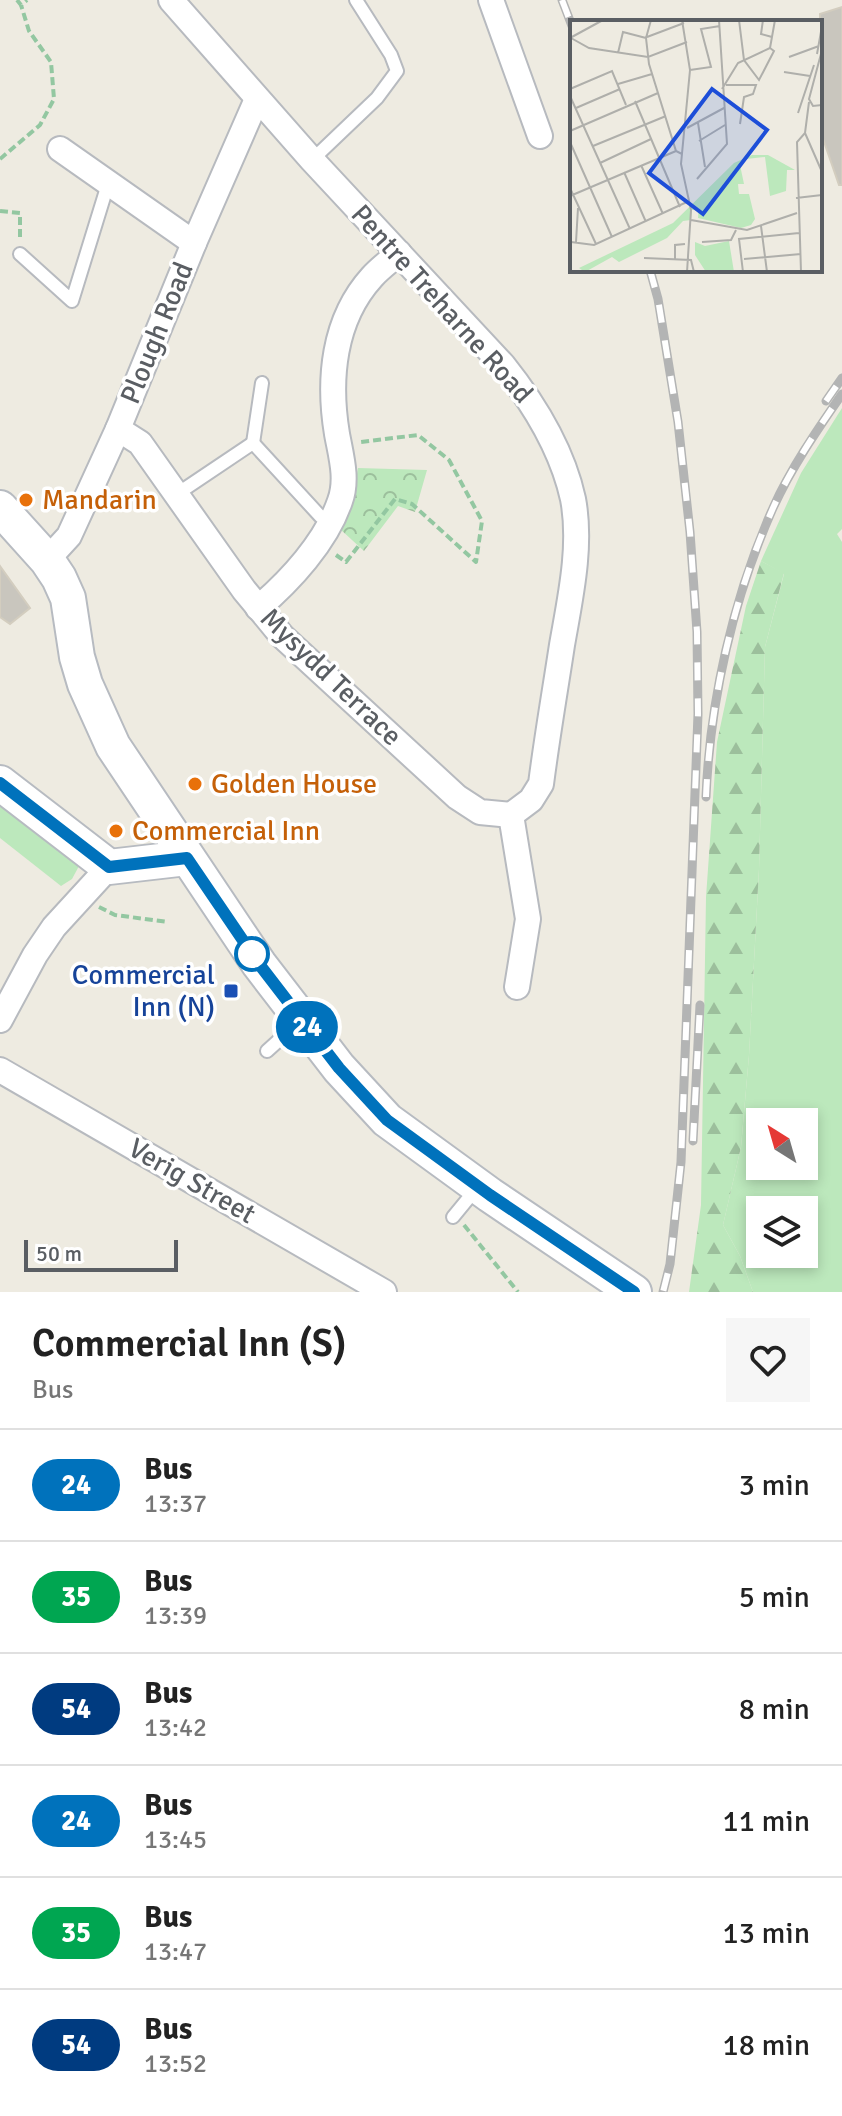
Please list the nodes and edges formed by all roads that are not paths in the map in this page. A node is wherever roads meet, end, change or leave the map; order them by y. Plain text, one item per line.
1 (171, 0) edge
2 (356, 0) edge
3 (491, 0) edge
4 (257, 99) junction
5 (540, 136) dead end
6 (60, 149) dead end
7 (312, 160) junction
8 (108, 184) junction
9 (194, 243) junction
10 (399, 253) junction
11 (20, 254) road end
12 (262, 383) dead end
13 (118, 429) junction
14 (253, 443) junction
15 (177, 494) junction
16 (0, 508) edge
17 (324, 532) junction
18 (47, 560) junction
19 (258, 608) junction
20 (0, 783) edge
21 (511, 815) junction
22 (187, 858) junction
23 (109, 867) junction
24 (517, 987) dead end
25 (0, 1020) edge
26 (302, 1020) junction
27 (267, 1051) dead end
28 (0, 1070) edge
29 (478, 1187) junction
30 (458, 1220) road end
31 (600, 1283) edge
32 (384, 1292) edge
33 (634, 1292) edge

1 - 4 street, Pentre Treharne Road
2 - 7 lane
3 - 5 street
4 - 7 street, Pentre Treharne Road
4 - 9 street, Plough Road
6 - 8 street
7 - 10 street, Pentre Treharne Road
8 - 9 street
8 - 11 lane
9 - 13 street, Plough Road
10 - 17 street
10 - 21 street, Pentre Treharne Road
12 - 14 lane
13 - 15 street, Mysydd Terrace
13 - 18 street, Plough Road
14 - 15 lane
14 - 17 lane
15 - 19 street, Mysydd Terrace
16 - 18 main road
17 - 19 street
18 - 22 main road
19 - 21 street, Mysydd Terrace
20 - 23 main road
21 - 24 street
22 - 23 main road
22 - 26 main road
23 - 25 street
26 - 27 lane
26 - 29 main road
28 - 32 street, Verig Street
29 - 30 lane
29 - 31 main road
31 - 33 main road

